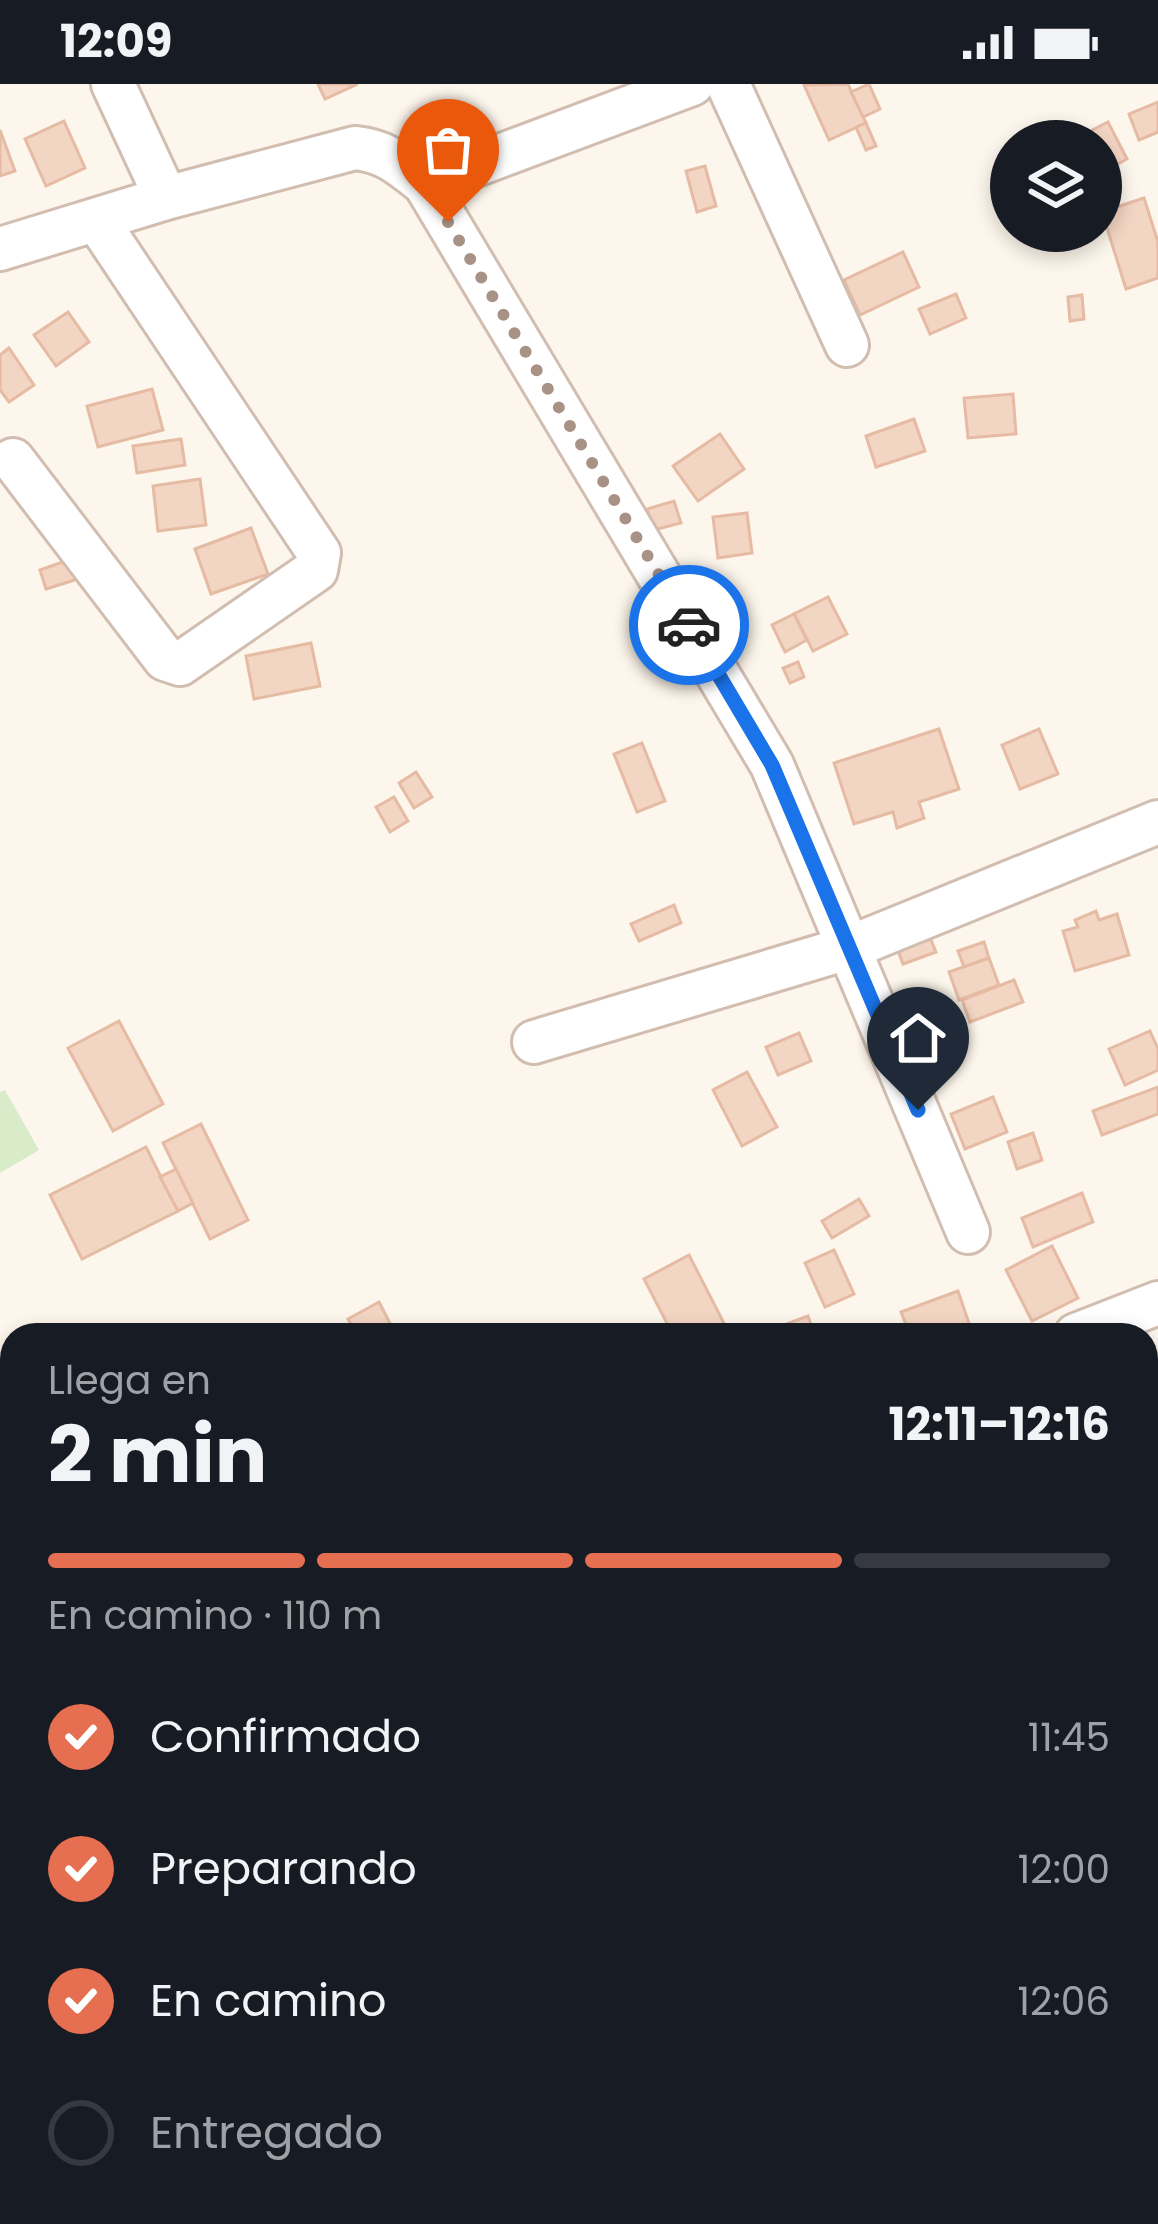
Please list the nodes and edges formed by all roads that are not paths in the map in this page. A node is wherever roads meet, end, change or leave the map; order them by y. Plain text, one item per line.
1 (113, 84) edge
2 (692, 84) edge
3 (728, 84) edge
4 (425, 184) junction
5 (166, 198) junction
6 (98, 222) junction
7 (0, 249) edge
8 (847, 346) dead end
9 (13, 460) dead end
10 (1158, 822) edge
11 (851, 947) junction
12 (534, 1042) dead end
13 (968, 1232) dead end
14 (1158, 1303) edge
15 (1107, 1323) edge

1 - 5 street
2 - 4 street
3 - 8 street
4 - 5 street
4 - 11 street
5 - 6 street
6 - 7 street
6 - 9 street
10 - 11 street
11 - 12 street
11 - 13 street
14 - 15 street

